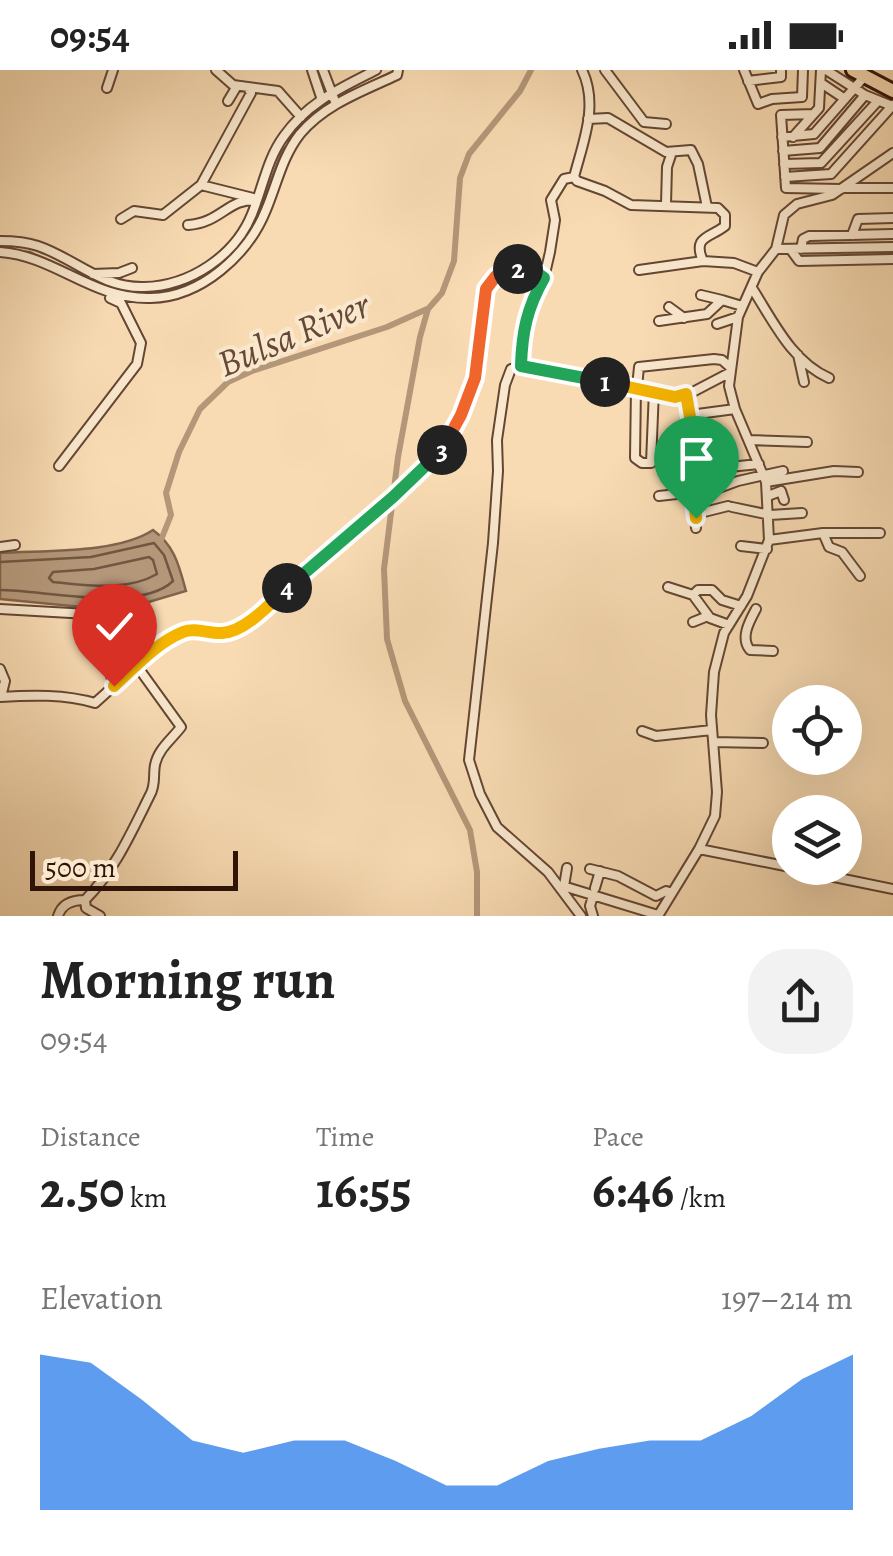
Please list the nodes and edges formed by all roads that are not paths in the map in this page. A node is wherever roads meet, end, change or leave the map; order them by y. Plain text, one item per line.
1 (113, 70) edge
2 (216, 70) edge
3 (312, 70) edge
4 (323, 70) edge
5 (376, 70) edge
6 (398, 70) edge
7 (582, 70) edge
8 (605, 70) edge
9 (744, 70) edge
10 (781, 70) edge
11 (803, 70) edge
12 (824, 70) edge
13 (857, 78) edge
14 (748, 81) junction
15 (821, 84) junction
16 (238, 86) junction
17 (106, 88) dead end
18 (248, 88) junction
19 (893, 91) edge
20 (865, 96) junction
21 (331, 98) junction
22 (845, 99) junction
23 (228, 101) dead end
24 (877, 102) junction
25 (892, 106) edge
26 (813, 114) junction
27 (300, 117) junction
28 (588, 119) junction
29 (666, 124) dead end
30 (782, 137) junction
31 (793, 137) junction
32 (782, 151) junction
33 (672, 152) junction
34 (893, 153) edge
35 (784, 164) junction
36 (574, 176) junction
37 (785, 177) junction
38 (201, 185) junction
39 (893, 188) edge
40 (842, 189) junction
41 (257, 200) junction
42 (666, 204) junction
43 (707, 207) junction
44 (893, 218) edge
45 (120, 220) dead end
46 (188, 225) dead end
47 (893, 234) edge
48 (852, 235) junction
49 (0, 241) edge
50 (893, 247) edge
51 (776, 249) junction
52 (801, 249) junction
53 (791, 250) junction
54 (0, 252) edge
55 (893, 259) edge
56 (703, 262) junction
57 (639, 270) dead end
58 (754, 271) junction
59 (86, 277) junction
60 (544, 278) junction
61 (753, 285) junction
62 (139, 287) junction
63 (98, 290) junction
64 (701, 294) dead end
65 (722, 300) junction
66 (742, 306) junction
67 (669, 308) dead end
68 (684, 318) junction
69 (738, 318) junction
70 (659, 321) dead end
71 (717, 324) dead end
72 (798, 355) junction
73 (521, 366) junction
74 (730, 370) junction
75 (829, 378) dead end
76 (804, 382) dead end
77 (636, 387) junction
78 (654, 390) junction
79 (686, 394) junction
80 (735, 410) junction
81 (690, 415) junction
82 (720, 436) dead end
83 (750, 440) junction
84 (808, 442) dead end
85 (694, 446) junction
86 (759, 464) junction
87 (60, 466) dead end
88 (729, 467) dead end
89 (783, 471) dead end
90 (858, 472) dead end
91 (764, 478) junction
92 (695, 494) junction
93 (658, 496) dead end
94 (768, 496) junction
95 (784, 500) dead end
96 (802, 513) dead end
97 (696, 514) junction
98 (770, 515) junction
99 (696, 528) dead end
100 (823, 533) junction
101 (880, 533) dead end
102 (768, 544) junction
103 (15, 546) dead end
104 (740, 546) dead end
105 (0, 547) edge
106 (860, 576) dead end
107 (668, 587) dead end
108 (693, 595) junction
109 (0, 608) edge
110 (741, 608) junction
111 (141, 616) dead end
112 (708, 616) junction
113 (693, 622) dead end
114 (729, 625) junction
115 (774, 651) dead end
116 (102, 658) dead end
117 (137, 666) junction
118 (0, 669) edge
119 (114, 686) junction
120 (0, 697) edge
121 (712, 730) junction
122 (642, 731) dead end
123 (713, 742) junction
124 (749, 742) junction
125 (762, 742) dead end
126 (748, 752) dead end
127 (699, 849) junction
128 (772, 864) edge
129 (567, 868) dead end
130 (862, 883) edge
131 (561, 885) junction
132 (893, 889) edge
133 (594, 892) junction
134 (672, 893) junction
135 (85, 900) junction
136 (664, 906) junction
137 (634, 912) edge
138 (648, 912) junction
139 (58, 916) edge
140 (100, 916) edge
141 (581, 916) edge
142 (593, 916) edge
143 (658, 916) edge

1 - 17 street
2 - 16 street
3 - 21 street
4 - 21 street
5 - 21 street
6 - 21 street
7 - 28 street
8 - 29 street
9 - 14 street
10 - 14 street
11 - 14 street
12 - 13 street
12 - 15 street
13 - 19 highway
13 - 20 street
13 - 22 street
15 - 22 street
15 - 26 street
16 - 18 street
16 - 23 street
18 - 27 street
18 - 38 street
20 - 24 street
20 - 32 street
21 - 27 street
21 - 63 street
22 - 31 street
24 - 25 street
24 - 35 street
25 - 37 street
26 - 30 street
26 - 31 street
27 - 41 street
28 - 33 street
28 - 36 street
30 - 31 street
30 - 32 street
32 - 35 street
33 - 42 street
33 - 43 street
34 - 40 street
35 - 37 street
36 - 42 street
36 - 60 street
37 - 40 street
38 - 41 street
38 - 45 street
39 - 40 street
40 - 51 street
41 - 46 street
41 - 62 street
42 - 43 street
43 - 56 street
44 - 48 street
47 - 48 street
48 - 52 street
49 - 59 street
50 - 52 street
51 - 53 street
51 - 58 street
52 - 53 street
53 - 55 street
54 - 59 street
56 - 57 street
56 - 58 street
58 - 61 street
59 - 62 street
59 - 62 street
59 - 63 street
60 - 73 street
60 - 117 street
61 - 66 street
61 - 72 street
63 - 87 street
64 - 65 street
65 - 66 street
65 - 68 street
66 - 69 street
67 - 68 street
68 - 70 street
69 - 71 street
69 - 74 street
72 - 75 street
72 - 76 street
73 - 77 street
73 - 131 street
74 - 77 street
74 - 79 street
74 - 80 street
77 - 78 street
77 - 78 street
78 - 79 street
79 - 81 street
80 - 81 street
80 - 83 street
81 - 85 street
82 - 85 street
83 - 84 street
83 - 86 street
85 - 92 street
86 - 88 street
86 - 91 street
89 - 91 street
90 - 91 street
91 - 92 street
91 - 94 street
92 - 93 street
92 - 97 street
94 - 95 street
94 - 98 street
96 - 98 street
97 - 98 street
97 - 99 street
98 - 102 street
100 - 101 street
100 - 102 street
100 - 106 street
102 - 104 street
102 - 110 street
103 - 105 street
107 - 108 street
108 - 110 street
108 - 112 street
109 - 111 street
110 - 114 street
110 - 115 street
112 - 113 street
112 - 114 street
114 - 121 street
116 - 119 street
117 - 119 street
117 - 135 street
118 - 120 street
119 - 120 street
121 - 122 street
121 - 123 street
123 - 124 street
123 - 127 street
124 - 125 street
124 - 126 street
127 - 128 street
127 - 134 street
129 - 131 street
130 - 132 street
131 - 133 street
131 - 141 street
133 - 134 street
133 - 137 street
133 - 142 street
134 - 136 street
135 - 139 street
135 - 140 street
136 - 138 street
136 - 143 street
137 - 138 street
138 - 143 street

